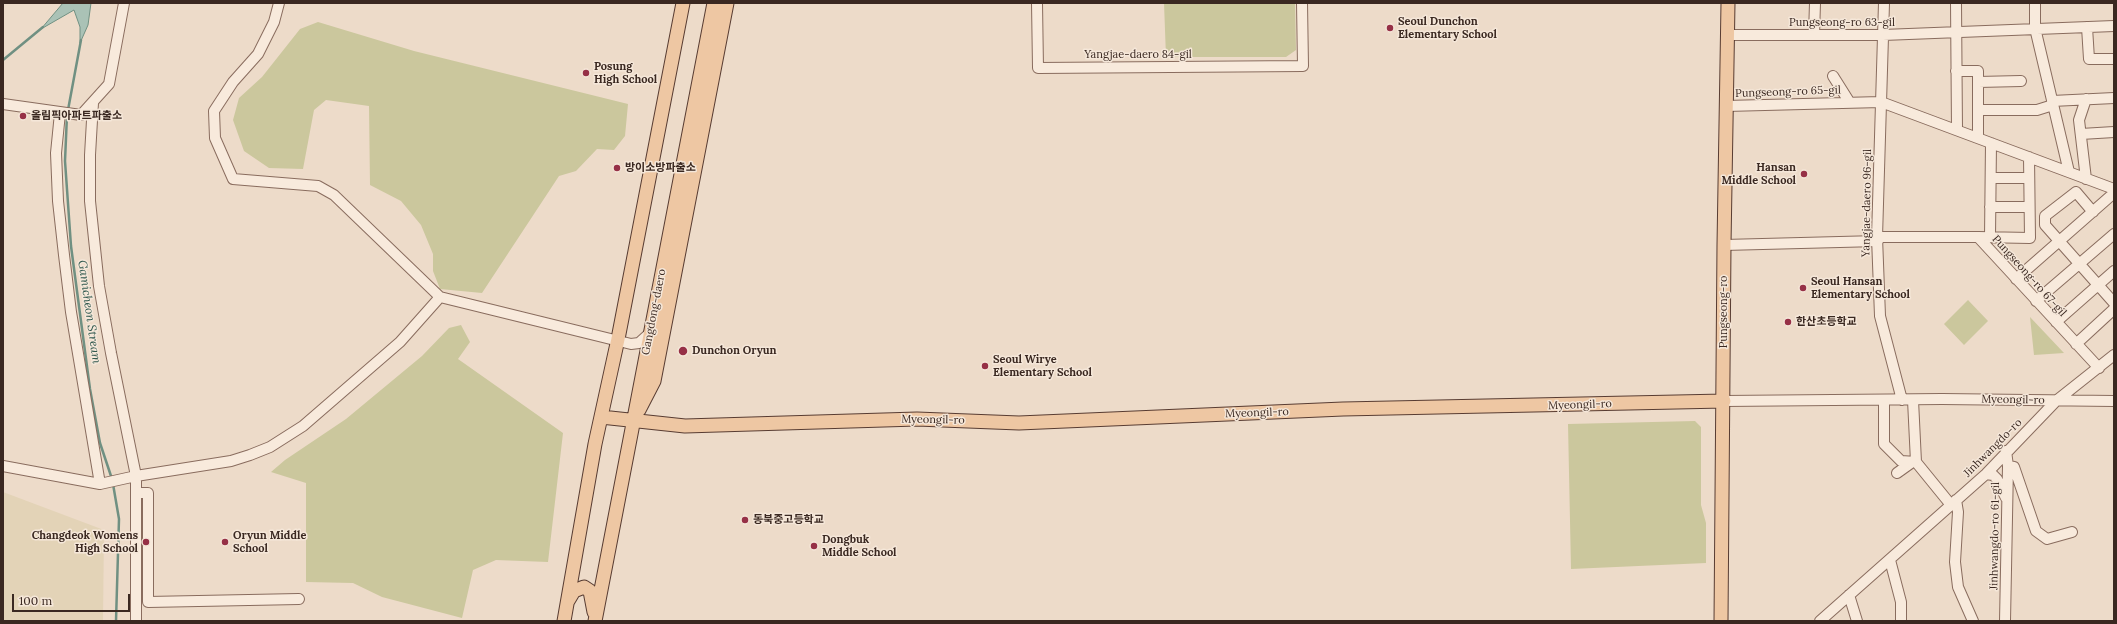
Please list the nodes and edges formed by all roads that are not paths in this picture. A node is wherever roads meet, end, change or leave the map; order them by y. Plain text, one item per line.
1 (124, 3) edge
2 (279, 3) edge
3 (683, 3) edge
4 (714, 3) edge
5 (727, 3) edge
6 (1037, 3) edge
7 (1302, 3) edge
8 (1728, 3) edge
9 (1815, 3) edge
10 (1884, 3) edge
11 (1956, 3) edge
12 (2034, 3) edge
13 (2114, 26) edge
14 (2087, 27) junction
15 (2035, 28) junction
16 (1956, 32) junction
17 (1728, 35) junction
18 (1814, 35) junction
19 (1883, 35) junction
20 (2114, 59) edge
21 (1956, 71) junction
22 (1833, 76) dead end
23 (2020, 81) dead end
24 (1978, 82) junction
25 (2114, 98) edge
26 (2086, 99) junction
27 (1881, 102) junction
28 (93, 103) junction
29 (1850, 103) junction
30 (2053, 103) junction
31 (3, 104) edge
32 (1726, 106) junction
33 (1978, 110) junction
34 (60, 113) junction
35 (1957, 130) junction
36 (2114, 132) edge
37 (2081, 134) junction
38 (1978, 138) junction
39 (1991, 143) junction
40 (2029, 157) junction
41 (2069, 172) junction
42 (1991, 178) junction
43 (2029, 178) junction
44 (2086, 179) junction
45 (2114, 189) edge
46 (2114, 193) edge
47 (1990, 207) junction
48 (2029, 207) junction
49 (2093, 212) junction
50 (2045, 225) junction
51 (2030, 227) junction
52 (2114, 234) edge
53 (1978, 237) junction
54 (1990, 238) junction
55 (1877, 239) junction
56 (2059, 242) junction
57 (1724, 245) junction
58 (2079, 264) junction
59 (2114, 271) edge
60 (2016, 279) junction
61 (2098, 285) junction
62 (440, 297) junction
63 (2036, 301) junction
64 (2114, 303) edge
65 (2114, 309) edge
66 (2056, 322) junction
67 (650, 333) junction
68 (618, 339) junction
69 (2076, 344) junction
70 (2114, 354) edge
71 (2099, 368) junction
72 (1884, 400) junction
73 (1902, 400) junction
74 (1913, 400) junction
75 (1724, 401) junction
76 (2056, 401) junction
77 (2114, 401) edge
78 (601, 417) junction
79 (632, 422) junction
80 (2006, 451) junction
81 (1914, 462) junction
82 (3, 466) edge
83 (2008, 466) junction
84 (1897, 473) dead end
85 (1986, 474) junction
86 (131, 477) junction
87 (100, 484) junction
88 (137, 493) junction
89 (1953, 502) junction
90 (2008, 503) junction
91 (2072, 532) dead end
92 (1890, 560) junction
93 (1849, 595) junction
94 (299, 599) dead end
95 (567, 602) junction
96 (598, 620) edge
97 (136, 621) edge
98 (564, 621) edge
99 (1721, 621) edge
100 (1820, 621) edge
101 (1856, 621) edge
102 (1901, 621) edge
103 (1972, 621) edge
104 (2005, 621) edge

1 - 28 street
2 - 62 street
3 - 68 main road
4 - 67 main road, Gangdong-daero
5 - 79 main road
6 - 7 street, Yangjae-daero 84-gil
8 - 17 main road, Pungseong-ro
9 - 18 street
10 - 19 street, Yangjae-daero 96-gil
11 - 16 street
12 - 15 street
13 - 14 street, Pungseong-ro 63-gil
14 - 15 street, Pungseong-ro 63-gil
14 - 20 street
15 - 16 street, Pungseong-ro 63-gil
15 - 30 street
16 - 19 street, Pungseong-ro 63-gil
16 - 21 street
17 - 18 street, Pungseong-ro 63-gil
17 - 32 main road, Pungseong-ro
18 - 19 street, Pungseong-ro 63-gil
19 - 27 street, Yangjae-daero 96-gil
21 - 24 street
21 - 35 street
22 - 29 street, Pungseong-ro 65-gil
23 - 24 street
24 - 33 street
25 - 26 street
26 - 30 street
26 - 37 street
27 - 29 street, Pungseong-ro 65-gil
27 - 35 street, Pungseong-ro 65-gil
27 - 55 street, Yangjae-daero 96-gil
28 - 34 street
28 - 86 street
29 - 32 street, Pungseong-ro 65-gil
30 - 33 street
30 - 41 street
31 - 34 street
32 - 57 main road, Pungseong-ro
33 - 38 street
34 - 87 street
35 - 38 street, Pungseong-ro 65-gil
36 - 37 street
37 - 44 street
38 - 39 street, Pungseong-ro 65-gil
39 - 40 street, Pungseong-ro 65-gil
39 - 42 street
40 - 41 street, Pungseong-ro 65-gil
40 - 43 street
41 - 44 street, Pungseong-ro 65-gil
42 - 43 street
42 - 47 street
43 - 48 street
44 - 45 street, Pungseong-ro 65-gil
46 - 49 street
47 - 48 street
47 - 54 street
48 - 51 street
49 - 50 street
49 - 56 street
50 - 51 street
50 - 56 street
51 - 54 street
52 - 58 street
53 - 54 street
53 - 55 street, Pungseong-ro 67-gil
53 - 60 street, Pungseong-ro 67-gil
55 - 57 street, Pungseong-ro 67-gil
55 - 73 street, Yangjae-daero 96-gil
56 - 58 street
56 - 60 street
57 - 75 main road, Pungseong-ro
58 - 61 street
58 - 63 street
59 - 61 street
60 - 63 street, Pungseong-ro 67-gil
61 - 64 street
61 - 66 street
62 - 68 street
62 - 86 street
63 - 66 street, Pungseong-ro 67-gil
65 - 69 street
66 - 69 street, Pungseong-ro 67-gil
67 - 68 street
67 - 79 main road, Gangdong-daero
68 - 78 main road
69 - 71 street, Pungseong-ro 67-gil
70 - 71 street, Jinhwangdo-ro
71 - 76 street, Jinhwangdo-ro
72 - 73 street, Myeongil-ro
72 - 75 street, Myeongil-ro
72 - 81 street
73 - 74 street, Myeongil-ro
74 - 76 street, Myeongil-ro
74 - 81 street
75 - 79 main road, Myeongil-ro
75 - 99 main road, Pungseong-ro
76 - 77 street, Myeongil-ro
76 - 80 street, Jinhwangdo-ro
78 - 79 main road, Myeongil-ro
78 - 95 main road
79 - 96 main road, Gangdong-daero
80 - 83 street, Jinhwangdo-ro 61-gil
80 - 85 street, Jinhwangdo-ro
81 - 84 street
81 - 89 street
82 - 87 street
83 - 90 street, Jinhwangdo-ro 61-gil
83 - 91 street
85 - 89 street, Jinhwangdo-ro
85 - 90 street
86 - 87 street
86 - 88 street
88 - 94 street
88 - 97 street
89 - 92 street, Jinhwangdo-ro
89 - 103 street
90 - 104 street, Jinhwangdo-ro 61-gil
92 - 93 street, Jinhwangdo-ro
92 - 102 street
93 - 100 street, Jinhwangdo-ro
93 - 101 street
95 - 96 main road
95 - 98 main road

